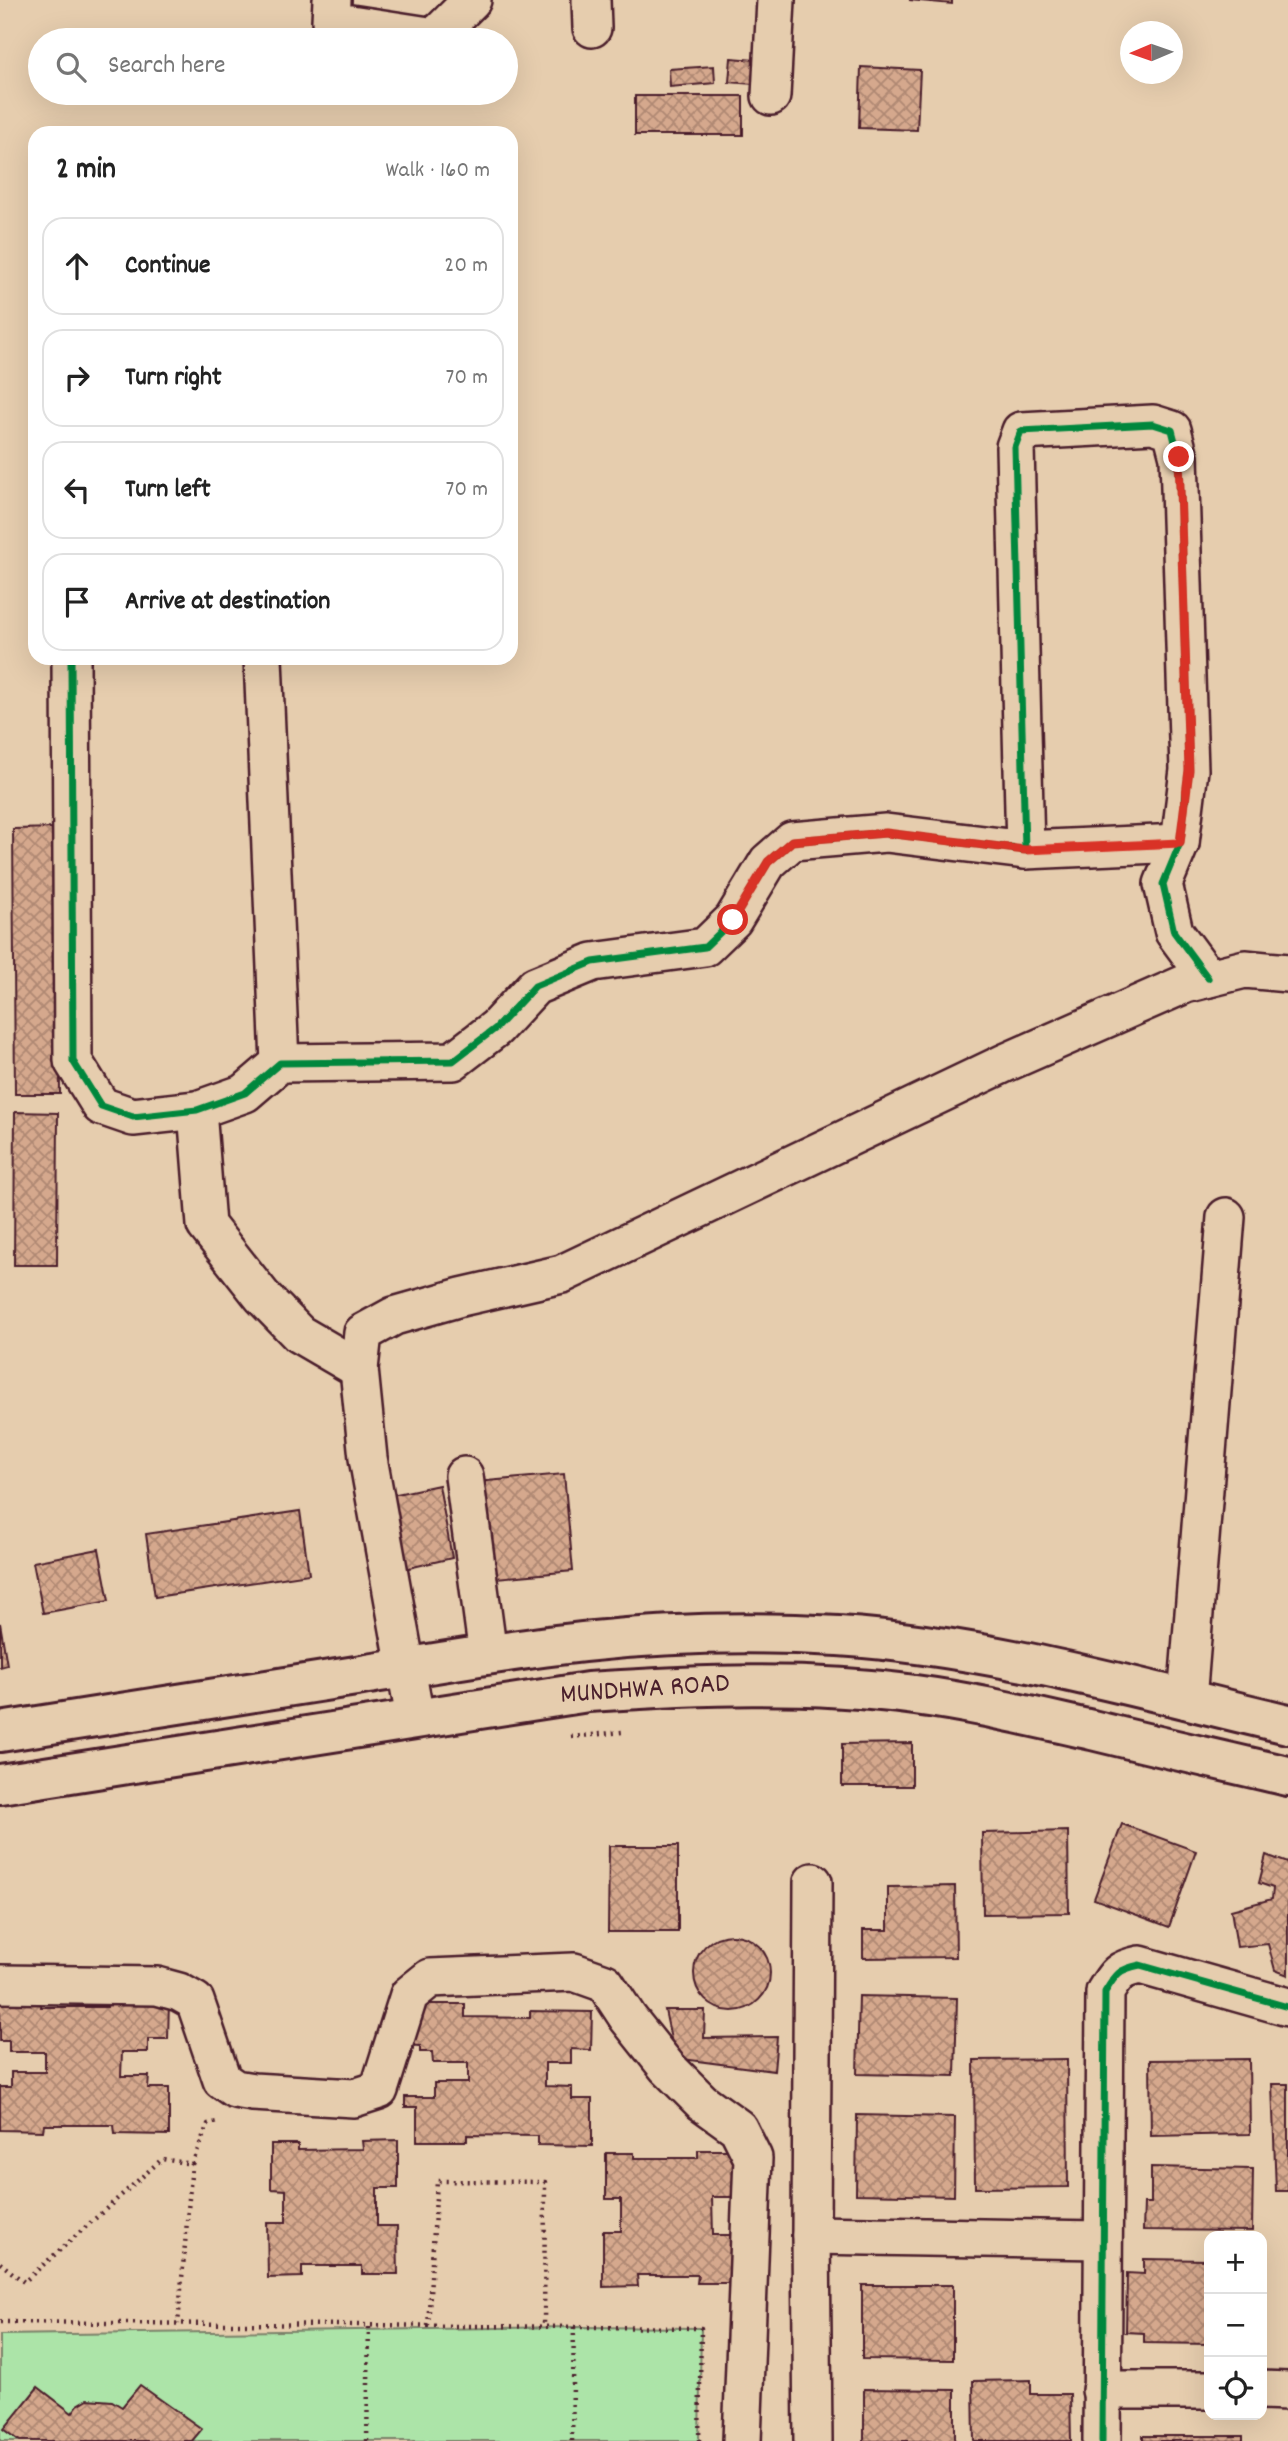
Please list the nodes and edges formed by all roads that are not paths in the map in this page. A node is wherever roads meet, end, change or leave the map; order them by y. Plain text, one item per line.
1 (332, 0) edge
2 (472, 0) edge
3 (776, 0) edge
4 (380, 28) edge
5 (444, 28) edge
6 (771, 96) dead end
7 (71, 665) edge
8 (263, 665) edge
9 (1180, 843) junction
10 (1025, 850) junction
11 (1288, 973) edge
12 (1208, 978) junction
13 (281, 1063) junction
14 (197, 1110) junction
15 (1226, 1217) dead end
16 (359, 1369) junction
17 (464, 1476) dead end
18 (488, 1655) junction
19 (406, 1668) junction
20 (1187, 1700) junction
21 (415, 1718) junction
22 (1288, 1724) edge
23 (0, 1732) edge
24 (1288, 1776) edge
25 (0, 1784) edge
26 (813, 1882) dead end
27 (0, 1983) edge
28 (1288, 2007) edge
29 (811, 2235) junction
30 (1102, 2240) junction
31 (1101, 2390) junction
32 (1204, 2390) edge
33 (1267, 2390) edge
34 (1288, 2390) edge
35 (743, 2441) edge
36 (813, 2441) edge
37 (1102, 2441) edge

1 - 4 street
2 - 5 street
3 - 6 street
7 - 14 street
8 - 13 street
9 - 10 street
9 - 10 street
9 - 12 street
10 - 13 street
11 - 12 street
12 - 16 street
13 - 14 street
14 - 16 street
15 - 20 street
16 - 19 street
17 - 18 street
18 - 19 highway, MUNDHWA ROAD
18 - 20 highway, MUNDHWA ROAD
19 - 21 street
19 - 23 highway, MUNDHWA ROAD
20 - 22 highway, MUNDHWA ROAD
21 - 24 highway, MUNDHWA ROAD
21 - 25 highway, MUNDHWA ROAD
26 - 29 street
27 - 35 street
28 - 30 street
29 - 30 street
29 - 36 street
30 - 31 street
31 - 32 street
31 - 37 street
33 - 34 street

